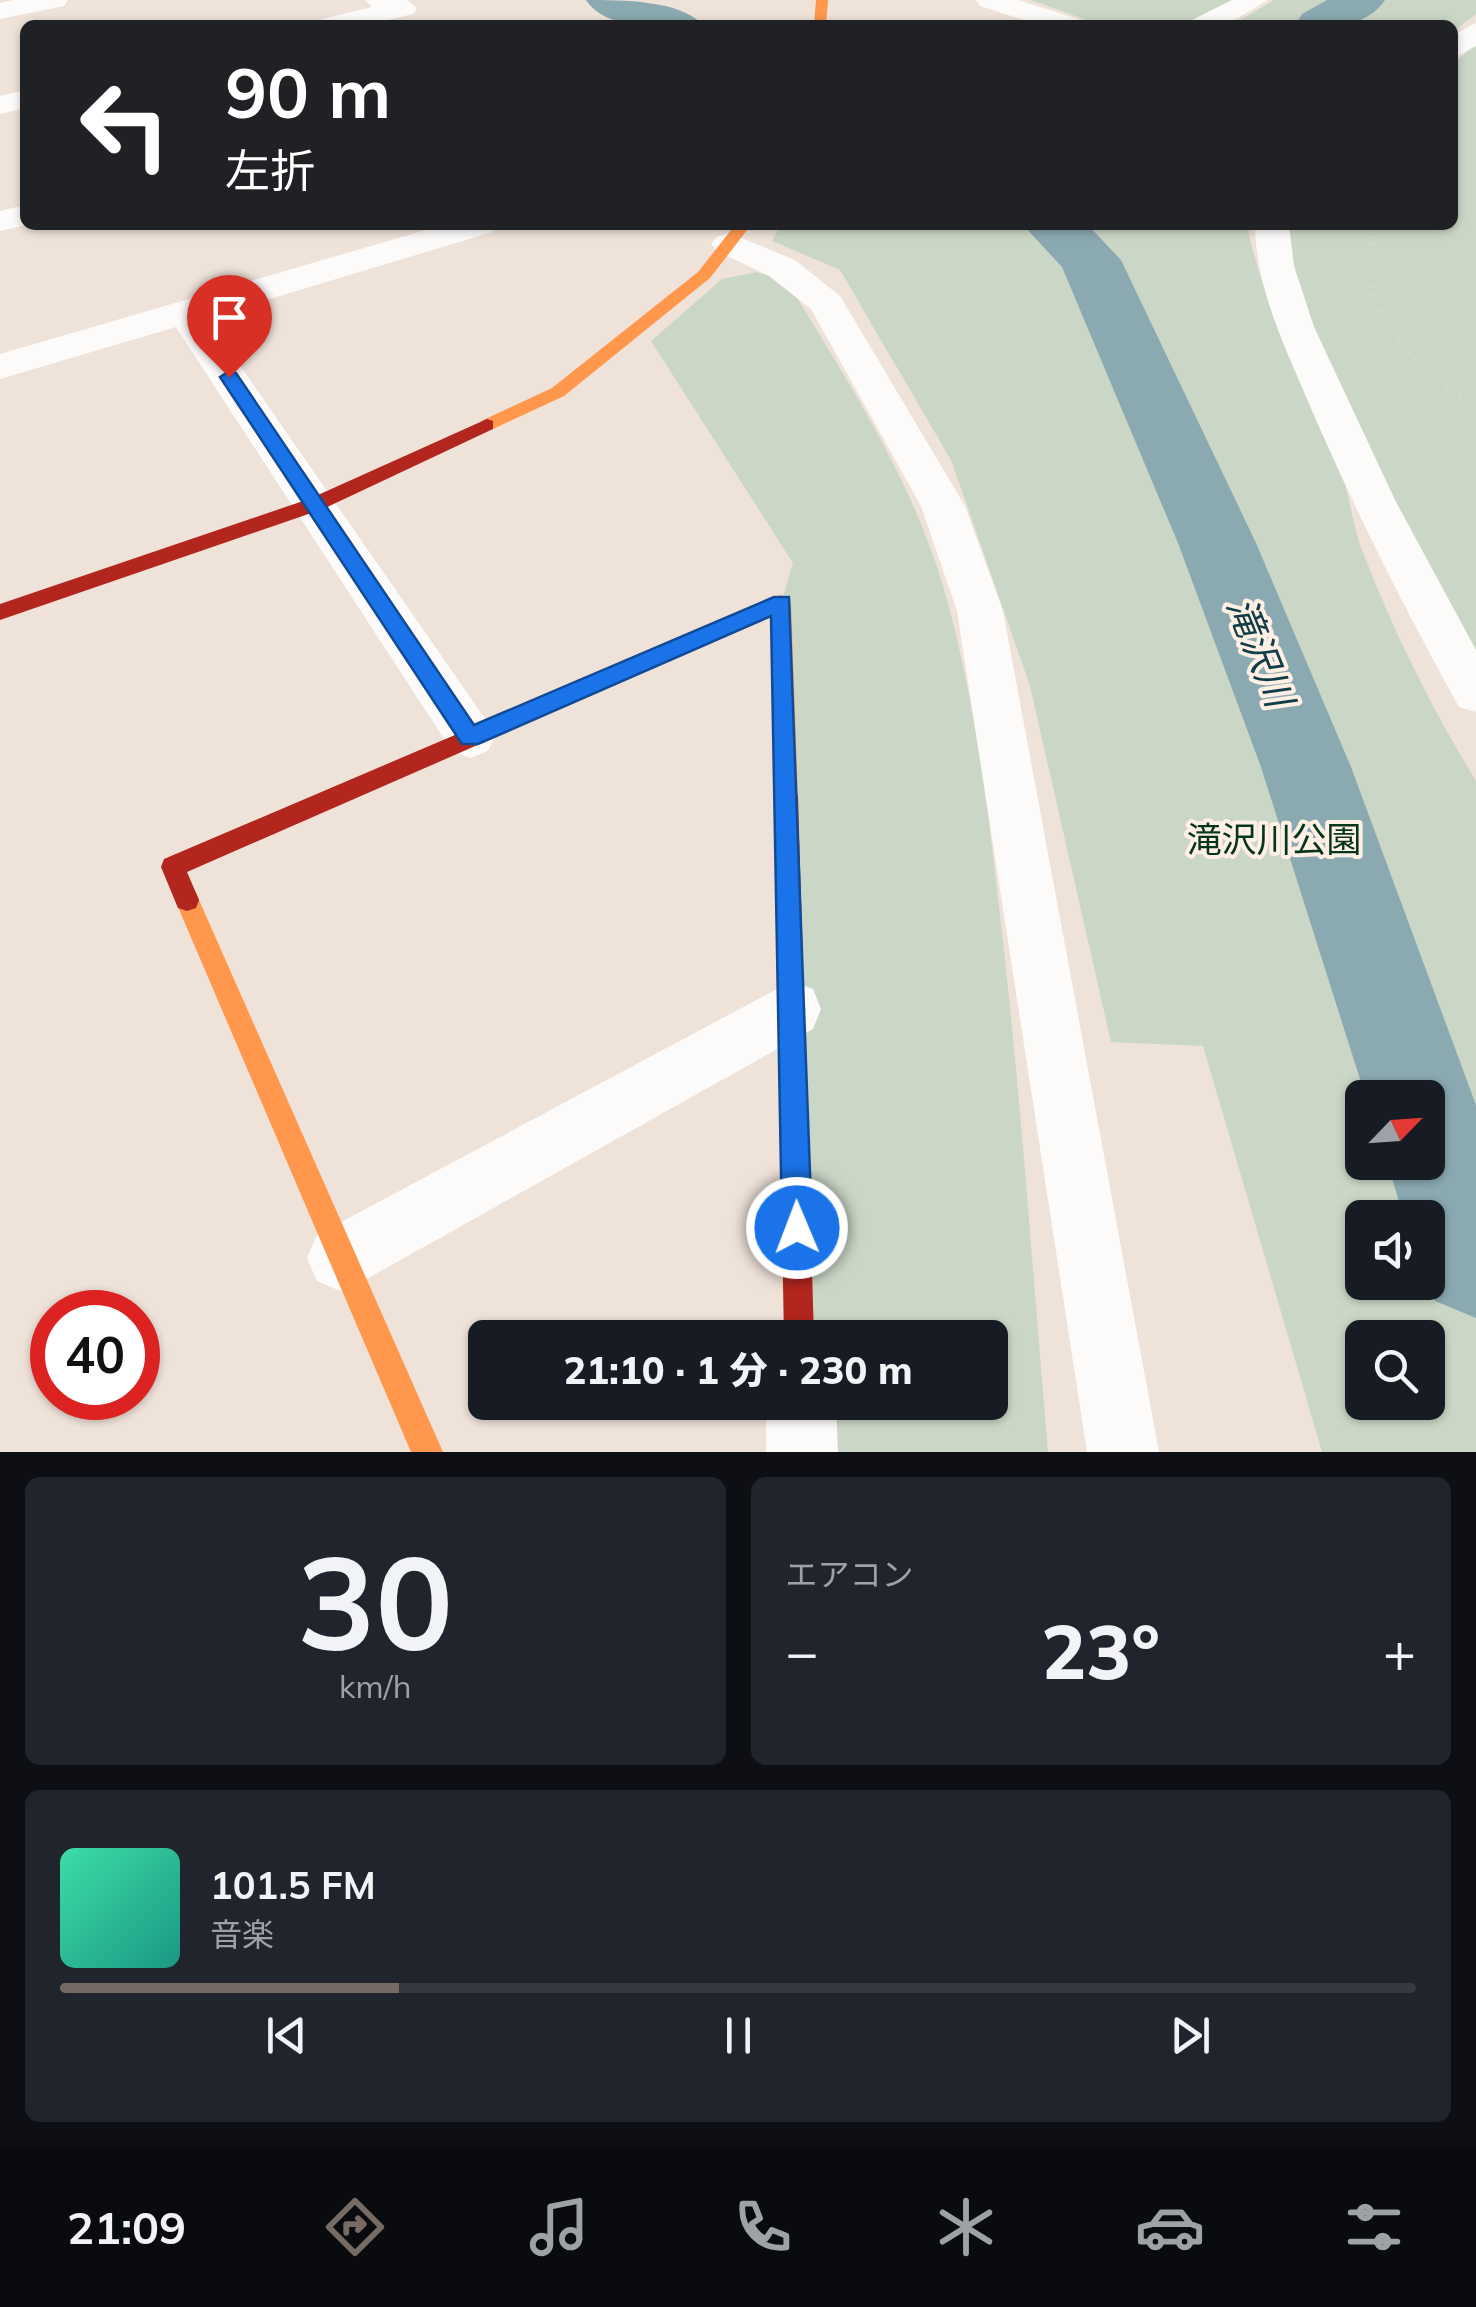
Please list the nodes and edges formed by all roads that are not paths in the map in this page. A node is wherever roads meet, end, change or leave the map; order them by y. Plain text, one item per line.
1 (54, 0) edge
2 (379, 0) edge
3 (990, 0) edge
4 (1254, 0) edge
5 (0, 11) edge
6 (353, 20) edge
7 (1052, 20) edge
8 (1214, 20) edge
9 (463, 230) edge
10 (1273, 230) edge
11 (736, 234) edge
12 (186, 314) junction
13 (0, 367) edge
14 (316, 504) junction
15 (0, 612) edge
16 (1476, 693) edge
17 (470, 737) junction
18 (792, 1008) junction
19 (340, 1258) junction
20 (799, 1320) edge
21 (801, 1420) edge
22 (427, 1452) edge
23 (802, 1452) edge
24 (1123, 1452) edge

1 - 5 street
2 - 6 street
3 - 7 street
4 - 8 street
9 - 12 street
10 - 16 street
11 - 14 street
11 - 24 street
12 - 13 street
12 - 14 street
14 - 15 street
14 - 17 street
17 - 18 street
17 - 19 street
18 - 19 street
18 - 20 street
19 - 22 street
21 - 23 street

